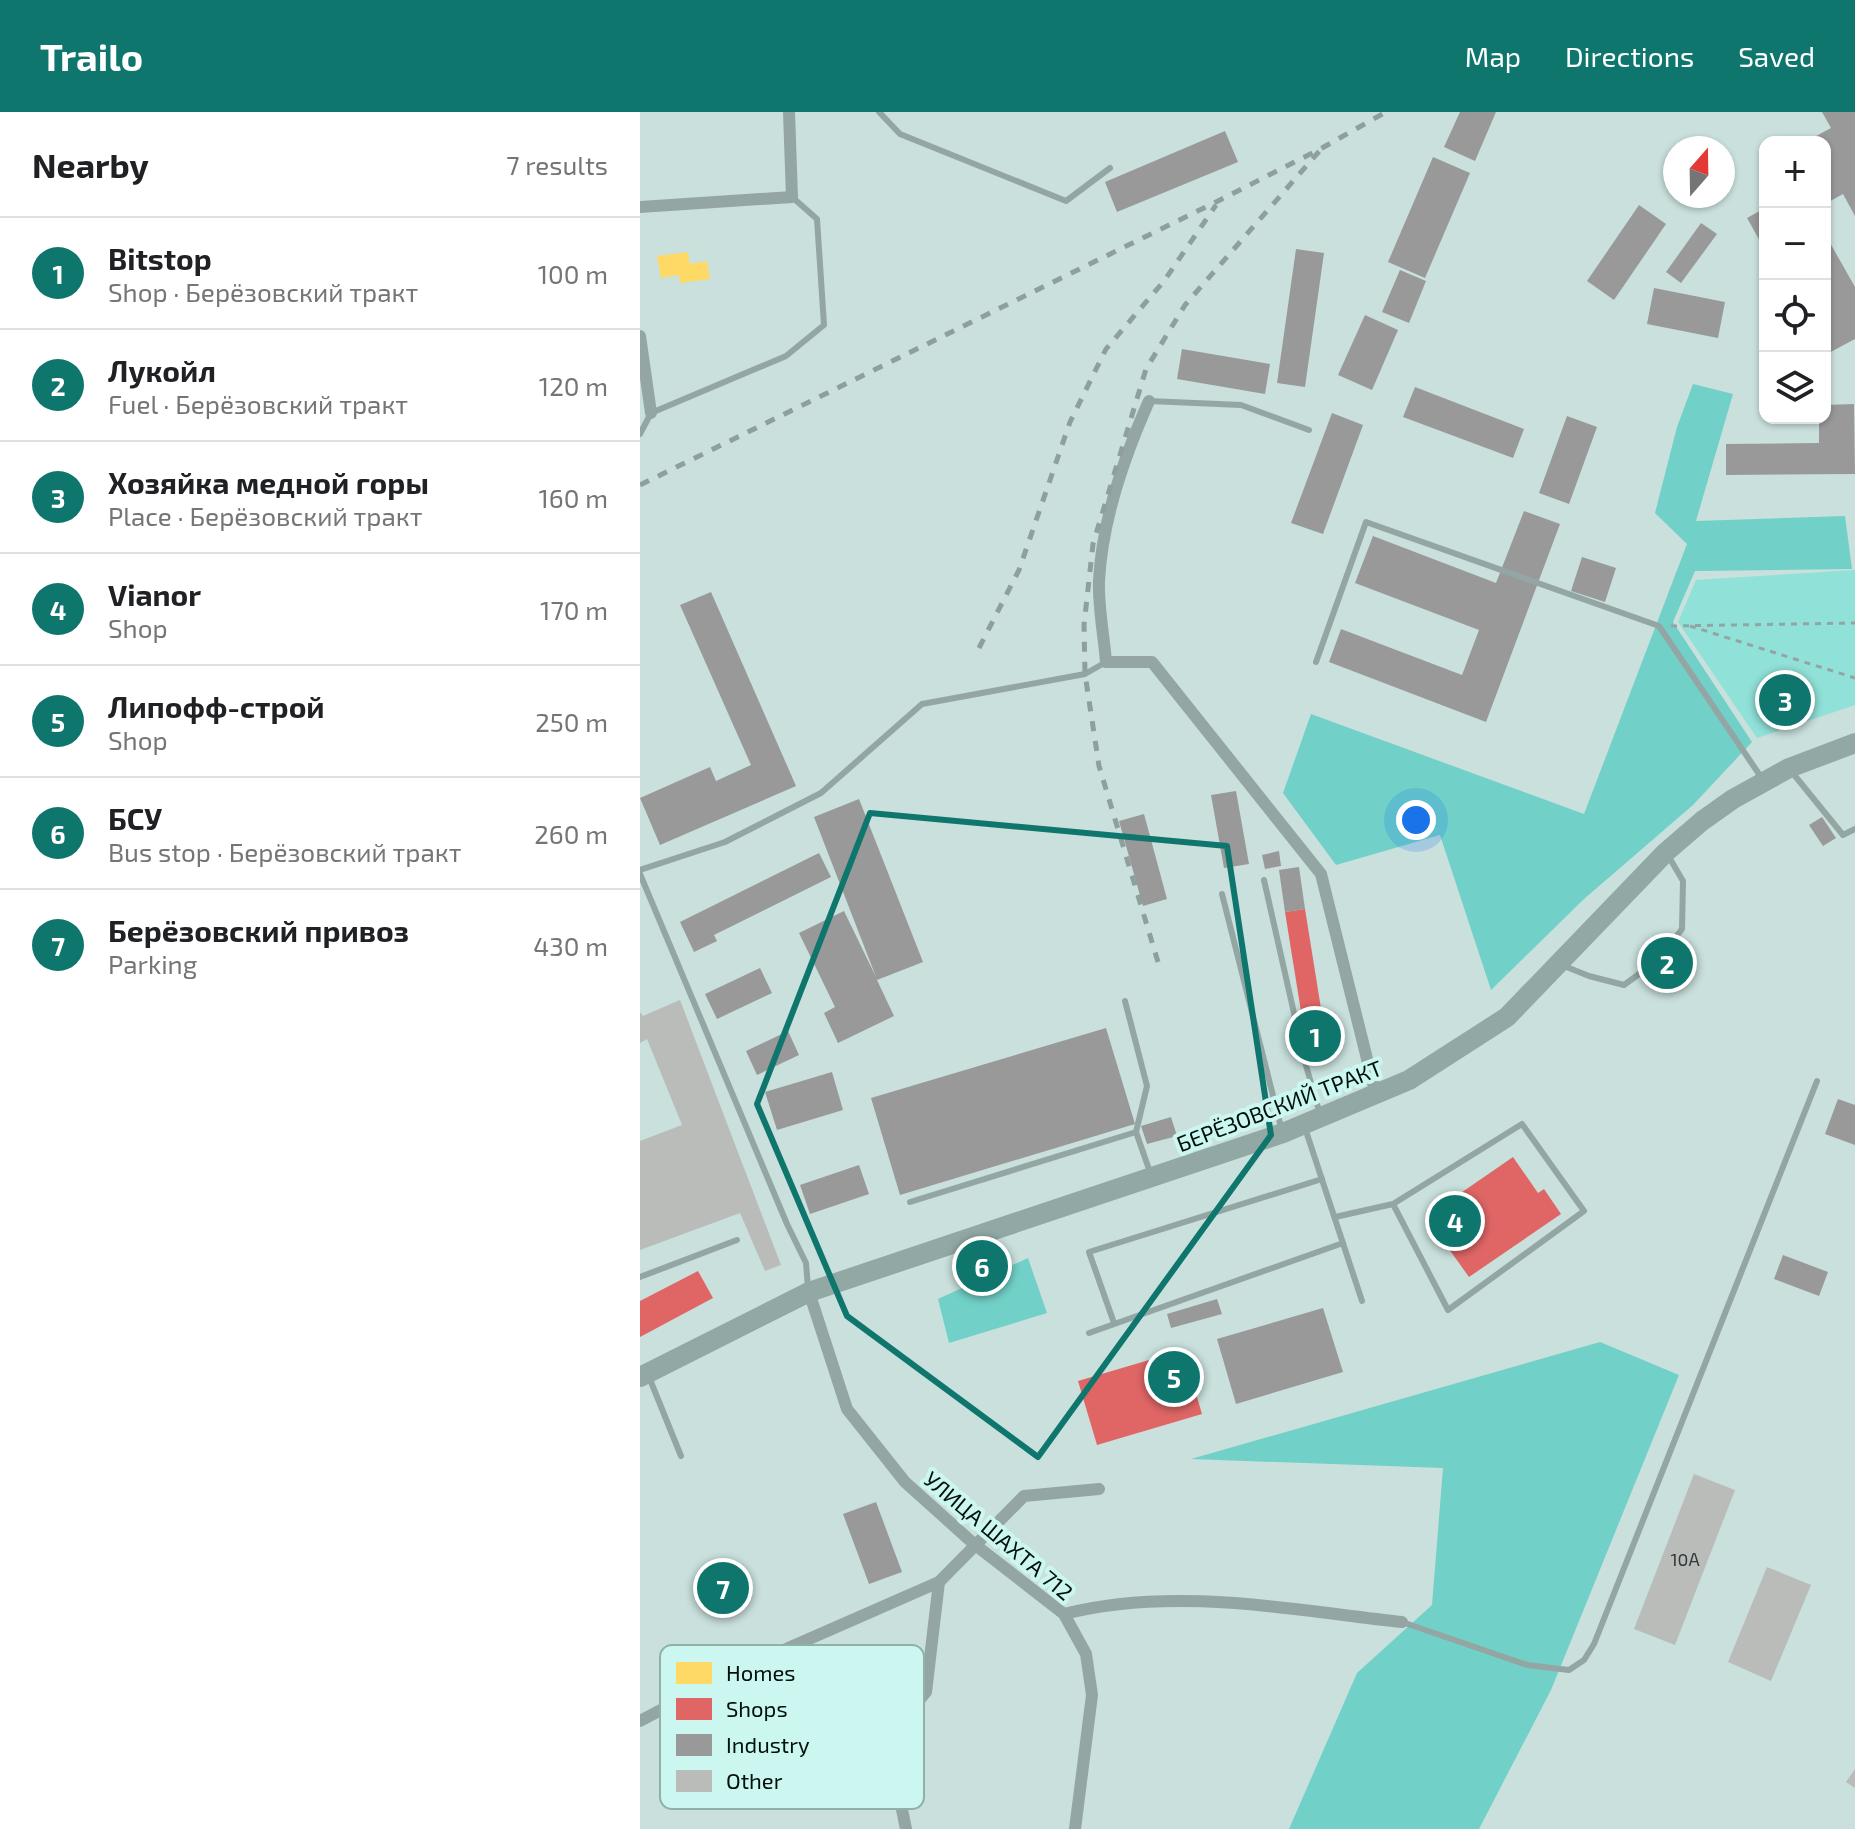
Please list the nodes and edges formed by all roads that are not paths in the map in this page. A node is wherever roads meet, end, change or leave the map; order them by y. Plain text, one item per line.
1 (789, 112) edge
2 (879, 112) edge
3 (1110, 168) dead end
4 (792, 197) junction
5 (640, 207) edge
6 (640, 336) edge
7 (1149, 401) joint
8 (651, 413) junction
9 (1309, 430) dead end
10 (640, 434) edge
11 (1106, 662) junction
12 (1316, 662) dead end
13 (1855, 743) edge
14 (1789, 768) junction
15 (1764, 782) junction
16 (1855, 829) edge
17 (1666, 852) junction
18 (640, 872) edge
19 (1264, 880) dead end
20 (1222, 894) dead end
21 (1557, 963) junction
22 (1125, 1001) dead end
23 (1817, 1081) dead end
24 (1376, 1095) junction
25 (1313, 1121) junction
26 (1136, 1132) junction
27 (1283, 1133) junction
28 (1152, 1179) junction
29 (1322, 1179) junction
30 (910, 1202) dead end
31 (1393, 1204) junction
32 (1335, 1217) junction
33 (737, 1240) dead end
34 (1343, 1243) junction
35 (640, 1277) edge
36 (809, 1292) junction
37 (1362, 1301) dead end
38 (1114, 1323) junction
39 (1089, 1333) dead end
40 (644, 1375) edge
41 (681, 1456) dead end
42 (1099, 1489) dead end
43 (974, 1544) junction
44 (939, 1582) junction
45 (1064, 1614) junction
46 (1402, 1622) joint
47 (795, 1645) edge
48 (924, 1694) edge
49 (660, 1710) edge
50 (640, 1721) edge
51 (902, 1809) edge
52 (906, 1829) edge
53 (1075, 1829) edge

1 - 4 street
2 - 3 lane
4 - 5 street
4 - 8 lane
6 - 8 street
7 - 9 lane
7 - 11 street
8 - 10 lane
11 - 18 lane
11 - 24 street
12 - 15 lane
13 - 14 main road, БЕРЁЗОВСКИЙ ТРАКТ
14 - 15 main road, БЕРЁЗОВСКИЙ ТРАКТ
14 - 16 lane
15 - 17 main road, БЕРЁЗОВСКИЙ ТРАКТ
17 - 21 main road, БЕРЁЗОВСКИЙ ТРАКТ
17 - 21 lane
18 - 36 lane
19 - 25 lane
20 - 27 lane
21 - 24 main road, БЕРЁЗОВСКИЙ ТРАКТ
22 - 26 lane
23 - 46 lane
24 - 25 main road, БЕРЁЗОВСКИЙ ТРАКТ
25 - 27 main road, БЕРЁЗОВСКИЙ ТРАКТ
25 - 29 lane
26 - 28 lane
26 - 30 lane
27 - 28 main road, БЕРЁЗОВСКИЙ ТРАКТ
28 - 36 main road, БЕРЁЗОВСКИЙ ТРАКТ
29 - 32 lane
29 - 38 lane
31 - 31 lane
31 - 32 lane
32 - 34 lane
33 - 35 lane
34 - 37 lane
34 - 38 lane
36 - 40 main road, БЕРЁЗОВСКИЙ ТРАКТ
36 - 43 street, УЛИЦА ШАХТА 712
38 - 39 lane
40 - 41 lane
42 - 43 street
43 - 44 street
43 - 45 street, УЛИЦА ШАХТА 712
44 - 47 street
44 - 48 street
45 - 46 street
45 - 53 street, УЛИЦА ШАХТА 712
49 - 50 street
51 - 52 street

